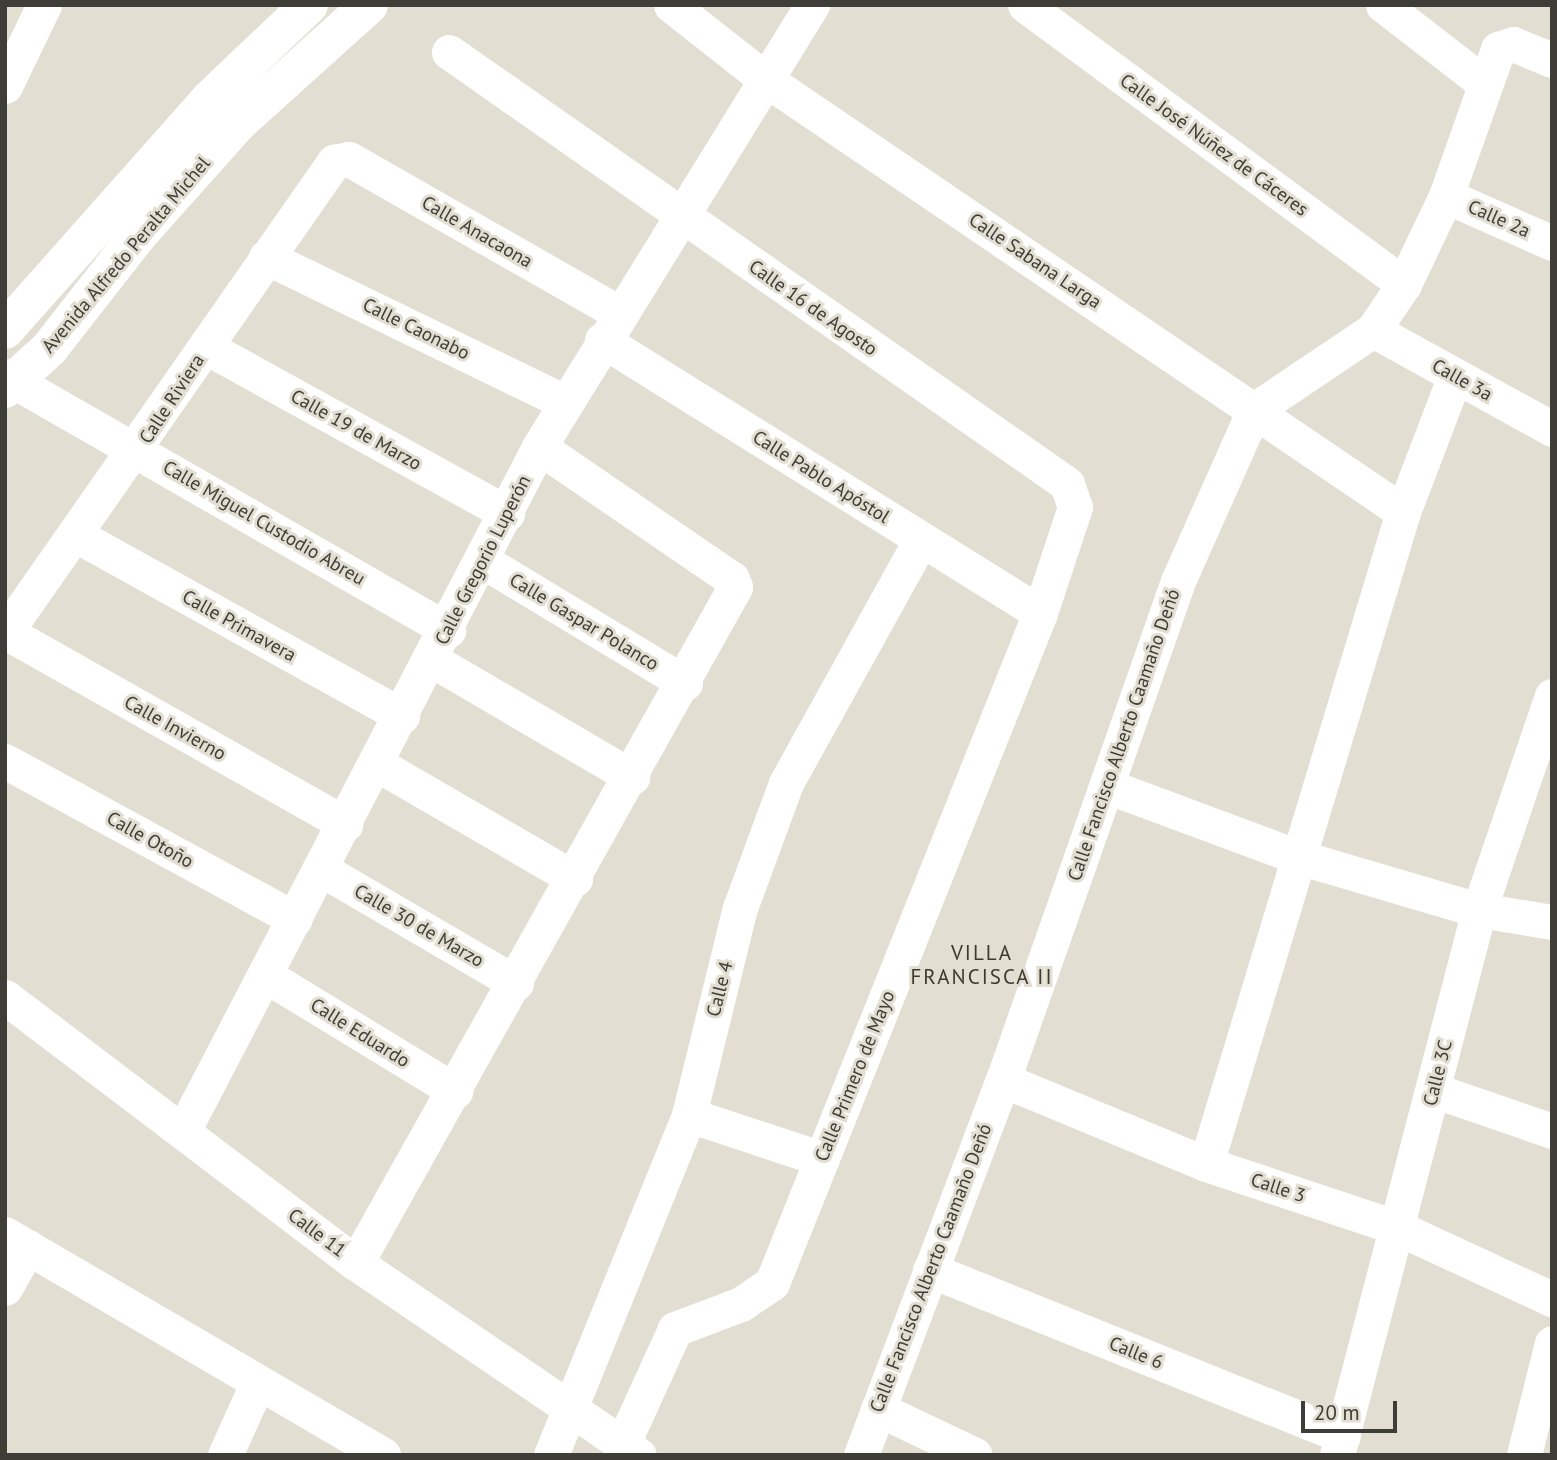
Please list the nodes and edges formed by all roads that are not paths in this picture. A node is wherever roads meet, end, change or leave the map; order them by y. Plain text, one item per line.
1 (44, 5) edge
2 (309, 5) edge
3 (369, 5) edge
4 (671, 5) edge
5 (812, 5) edge
6 (1025, 5) edge
7 (1383, 5) edge
8 (449, 52) dead end
9 (1552, 60) edge
10 (1490, 67) junction
11 (765, 79) junction
12 (5, 86) edge
13 (334, 162) joint
14 (1446, 195) junction
15 (680, 215) junction
16 (1552, 243) edge
17 (266, 257) junction
18 (1404, 284) junction
19 (610, 326) junction
20 (5, 330) edge
21 (1373, 330) junction
22 (206, 347) junction
23 (1455, 376) junction
24 (8, 382) edge
25 (565, 402) junction
26 (1254, 410) junction
27 (1552, 429) edge
28 (539, 447) junction
29 (138, 450) junction
30 (1403, 512) junction
31 (507, 513) junction
32 (76, 536) junction
33 (921, 539) junction
34 (483, 561) junction
35 (1040, 613) junction
36 (448, 630) junction
37 (6, 632) edge
38 (432, 660) junction
39 (685, 684) junction
40 (1549, 706) edge
41 (402, 716) junction
42 (5, 761) edge
43 (377, 764) junction
44 (632, 778) junction
45 (1107, 786) junction
46 (345, 824) junction
47 (1295, 856) junction
48 (321, 869) junction
49 (575, 879) junction
50 (1479, 910) junction
51 (295, 919) junction
52 (1552, 922) edge
53 (265, 975) junction
54 (516, 983) junction
55 (5, 997) edge
56 (1003, 1080) junction
57 (1433, 1090) junction
58 (454, 1091) junction
59 (689, 1115) junction
60 (183, 1131) junction
61 (1552, 1131) edge
62 (822, 1159) junction
63 (1206, 1164) junction
64 (1398, 1228) junction
65 (16, 1240) edge
66 (356, 1263) junction
67 (930, 1270) junction
68 (5, 1288) edge
69 (1552, 1298) edge
70 (1552, 1343) edge
71 (258, 1382) junction
72 (568, 1409) junction
73 (878, 1409) junction
74 (1340, 1445) edge
75 (631, 1449) edge
76 (225, 1455) edge
77 (383, 1455) edge
78 (551, 1455) edge
79 (861, 1455) edge
80 (975, 1455) edge
81 (1524, 1455) edge

1 - 12 street
2 - 20 main road, Avenida Alfredo Peralta Michel
3 - 24 main road, Avenida Alfredo Peralta Michel
4 - 11 street, Calle Sabana Larga
5 - 11 street, Calle Gregorio Luperón
6 - 18 street, Calle José Núñez de Cáceres
7 - 10 street
8 - 15 street, Calle 16 de Agosto
9 - 10 street
10 - 14 street
11 - 15 street, Calle Gregorio Luperón
11 - 26 street, Calle Sabana Larga
13 - 17 street, Calle Riviera
13 - 19 street, Calle Anacaona
14 - 16 street, Calle 2a
14 - 18 street
15 - 19 street, Calle Gregorio Luperón
15 - 35 street, Calle 16 de Agosto
17 - 22 street, Calle Riviera
17 - 25 street, Calle Caonabo
18 - 21 street
19 - 25 street, Calle Gregorio Luperón
19 - 33 street, Calle Pablo Apóstol
21 - 23 street, Calle 3a
21 - 26 street
22 - 29 street, Calle Riviera
22 - 31 street, Calle 19 de Marzo
23 - 27 street, Calle 3a
23 - 30 street
24 - 29 street, Calle Miguel Custodio Abreu
25 - 28 street, Calle Gregorio Luperón
26 - 30 street, Calle Sabana Larga
26 - 45 street, Calle Fancisco Alberto Caamaño Deñó
28 - 31 street, Calle Gregorio Luperón
28 - 39 street
29 - 32 street, Calle Riviera
29 - 36 street, Calle Miguel Custodio Abreu
30 - 47 street
31 - 34 street, Calle Gregorio Luperón
32 - 37 street, Calle Riviera
32 - 41 street, Calle Primavera
33 - 35 street, Calle Pablo Apóstol
33 - 59 street, Calle 4
34 - 36 street, Calle Gregorio Luperón
34 - 39 street, Calle Gaspar Polanco
35 - 62 street, Calle Primero de Mayo
36 - 38 street, Calle Gregorio Luperón
37 - 46 street, Calle Invierno
38 - 41 street, Calle Gregorio Luperón
38 - 44 street
39 - 44 street
40 - 50 street, Calle 3C
41 - 43 street, Calle Gregorio Luperón
42 - 51 street, Calle Otoño
43 - 46 street, Calle Gregorio Luperón
43 - 49 street
44 - 49 street
45 - 47 street
45 - 56 street, Calle Fancisco Alberto Caamaño Deñó
46 - 48 street, Calle Gregorio Luperón
47 - 50 street
47 - 63 street
48 - 51 street, Calle Gregorio Luperón
48 - 54 street, Calle 30 de Marzo
49 - 54 street
50 - 52 street
50 - 57 street, Calle 3C
51 - 53 street, Calle Gregorio Luperón
53 - 58 street, Calle Eduardo
53 - 60 street, Calle Gregorio Luperón
54 - 58 street
55 - 60 street, Calle 11
56 - 63 street, Calle 3
56 - 67 street, Calle Fancisco Alberto Caamaño Deñó
57 - 61 street
57 - 64 street, Calle 3C
58 - 66 street
59 - 62 street
59 - 72 street, Calle 4
60 - 66 street, Calle 11
62 - 75 street, Calle Primero de Mayo
63 - 64 street, Calle 3
64 - 69 street, Calle 3
64 - 74 street, Calle 3C
65 - 68 street
65 - 71 street
66 - 72 street, Calle 11
67 - 73 street, Calle Fancisco Alberto Caamaño Deñó
67 - 74 street, Calle 6
70 - 81 street
71 - 76 street
71 - 77 street
72 - 75 street, Calle 11
72 - 78 street, Calle 4
73 - 79 street, Calle Fancisco Alberto Caamaño Deñó
73 - 80 street

